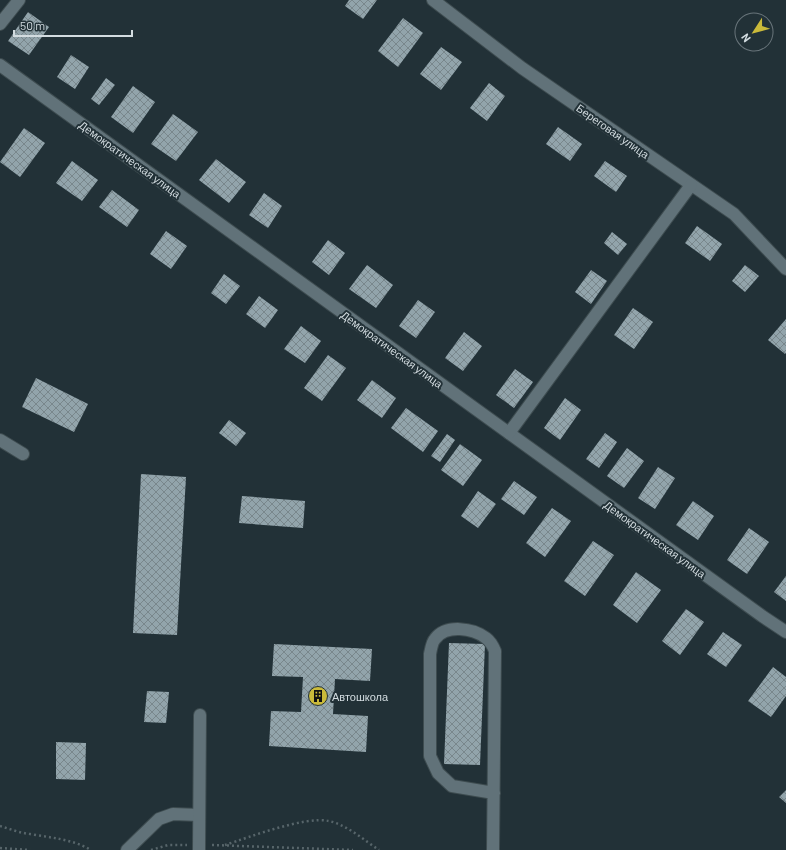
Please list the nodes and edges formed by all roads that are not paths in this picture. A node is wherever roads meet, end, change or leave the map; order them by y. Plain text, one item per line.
1 (19, 0) edge
2 (433, 0) edge
3 (0, 24) edge
4 (0, 65) edge
5 (691, 185) junction
6 (786, 269) edge
7 (509, 434) junction
8 (0, 440) edge
9 (24, 454) dead end
10 (786, 632) edge
11 (200, 715) dead end
12 (494, 793) junction
13 (199, 815) junction
14 (199, 847) edge
15 (127, 850) edge
16 (493, 850) edge

1 - 3 street
2 - 5 street, Береговая улица
4 - 7 street, Демократическая улица
5 - 6 street, Береговая улица
5 - 7 street
7 - 10 street, Демократическая улица
8 - 9 street
11 - 13 street
12 - 12 street
12 - 16 street
13 - 14 street
13 - 15 street

